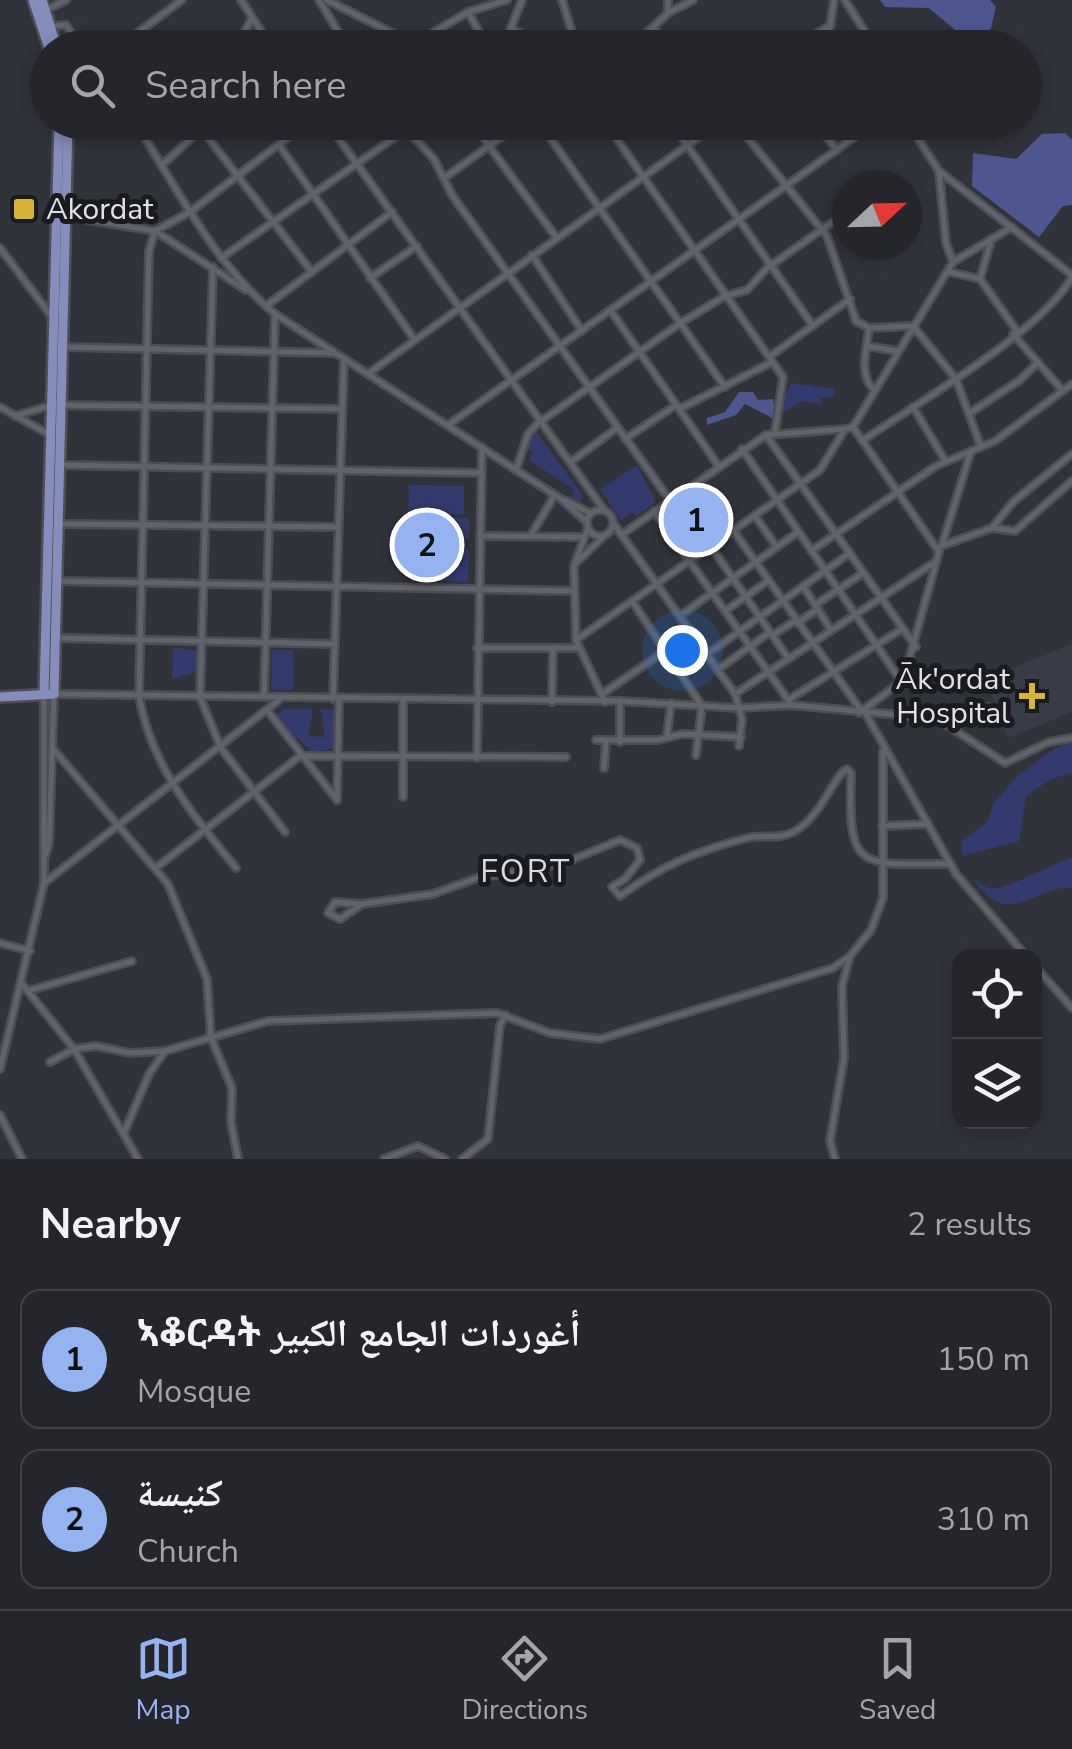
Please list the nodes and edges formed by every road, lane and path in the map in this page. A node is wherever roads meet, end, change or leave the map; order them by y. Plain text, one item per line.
1 (33, 0) edge
2 (66, 0) edge
3 (182, 0) edge
4 (241, 0) edge
5 (319, 0) edge
6 (327, 0) edge
7 (506, 0) edge
8 (522, 0) edge
9 (562, 0) edge
10 (668, 0) edge
11 (693, 0) edge
12 (845, 0) edge
13 (831, 2) edge
14 (44, 5) edge
15 (468, 12) junction
16 (668, 14) junction
17 (252, 19) junction
18 (52, 26) junction
19 (828, 27) junction
20 (512, 29) edge
21 (43, 30) edge
22 (53, 30) edge
23 (69, 30) edge
24 (141, 30) edge
25 (246, 30) edge
26 (260, 30) edge
27 (337, 30) edge
28 (390, 30) edge
29 (440, 30) edge
30 (478, 30) edge
31 (571, 30) edge
32 (655, 30) edge
33 (823, 30) edge
34 (828, 30) edge
35 (864, 30) edge
36 (60, 140) edge
37 (67, 140) edge
38 (147, 140) edge
39 (192, 140) edge
40 (209, 140) edge
41 (285, 140) edge
42 (341, 140) edge
43 (393, 140) edge
44 (415, 140) edge
45 (486, 140) edge
46 (497, 140) edge
47 (552, 140) edge
48 (618, 140) edge
49 (683, 140) edge
50 (694, 140) edge
51 (750, 140) edge
52 (829, 140) edge
53 (853, 140) edge
54 (919, 140) edge
55 (279, 145) junction
56 (687, 145) junction
57 (489, 146) junction
58 (838, 150) junction
59 (358, 164) junction
60 (162, 165) junction
61 (939, 171) junction
62 (238, 176) junction
63 (644, 177) junction
64 (444, 178) junction
65 (789, 187) junction
66 (313, 193) junction
67 (600, 206) junction
68 (190, 212) junction
69 (392, 212) junction
70 (62, 215) junction
71 (741, 220) junction
72 (274, 222) junction
73 (832, 223) edge
74 (1012, 227) junction
75 (823, 230) junction
76 (155, 232) junction
77 (556, 238) junction
78 (991, 241) junction
79 (417, 246) junction
80 (346, 247) junction
81 (0, 248) edge
82 (696, 253) junction
83 (532, 255) junction
84 (221, 258) junction
85 (953, 262) junction
86 (773, 264) junction
87 (213, 266) junction
88 (312, 272) junction
89 (950, 272) junction
90 (506, 273) junction
91 (1072, 276) edge
92 (369, 278) junction
93 (980, 279) junction
94 (654, 282) junction
95 (252, 295) junction
96 (724, 296) junction
97 (850, 299) junction
98 (266, 306) junction
99 (458, 308) junction
100 (611, 311) junction
101 (275, 314) junction
102 (53, 318) junction
103 (682, 322) junction
104 (812, 326) junction
105 (913, 326) junction
106 (868, 328) junction
107 (582, 331) junction
108 (1015, 332) junction
109 (414, 339) junction
110 (149, 346) junction
111 (867, 346) junction
112 (63, 347) junction
113 (211, 348) junction
114 (558, 348) junction
115 (274, 350) junction
116 (897, 351) junction
117 (336, 353) junction
118 (639, 353) junction
119 (344, 359) junction
120 (771, 360) junction
121 (1038, 362) junction
122 (369, 373) junction
123 (956, 379) junction
124 (512, 380) junction
125 (1071, 383) edge
126 (724, 387) junction
127 (589, 389) junction
128 (874, 390) junction
129 (1063, 392) junction
130 (57, 405) junction
131 (147, 405) junction
132 (210, 406) junction
133 (678, 407) junction
134 (913, 407) junction
135 (0, 408) edge
136 (273, 408) junction
137 (341, 409) junction
138 (970, 413) junction
139 (15, 416) junction
140 (543, 420) junction
141 (448, 425) junction
142 (854, 427) junction
143 (617, 428) junction
144 (845, 429) junction
145 (775, 434) junction
146 (766, 435) junction
147 (52, 436) junction
148 (625, 440) junction
149 (862, 441) junction
150 (482, 447) junction
151 (981, 447) junction
152 (742, 449) junction
153 (971, 452) junction
154 (1069, 456) edge
155 (572, 461) junction
156 (946, 461) junction
157 (145, 464) junction
158 (60, 465) junction
159 (208, 466) junction
160 (718, 466) junction
161 (1072, 466) edge
162 (272, 467) junction
163 (340, 468) junction
164 (516, 470) junction
165 (481, 473) junction
166 (1072, 481) edge
167 (801, 484) junction
168 (897, 492) junction
169 (554, 494) junction
170 (591, 494) junction
171 (562, 499) junction
172 (669, 499) junction
173 (777, 501) junction
174 (604, 510) junction
175 (654, 510) junction
176 (592, 513) junction
177 (755, 516) junction
178 (143, 523) junction
179 (613, 523) junction
180 (58, 524) junction
181 (206, 524) junction
182 (588, 525) junction
183 (270, 526) junction
184 (338, 527) junction
185 (992, 528) junction
186 (733, 530) junction
187 (798, 532) junction
188 (623, 533) junction
189 (836, 534) junction
190 (604, 535) junction
191 (480, 536) junction
192 (530, 536) junction
193 (582, 537) junction
194 (710, 546) junction
195 (777, 547) junction
196 (940, 549) junction
197 (812, 551) junction
198 (850, 554) junction
199 (937, 561) junction
200 (689, 562) junction
201 (755, 562) junction
202 (574, 566) junction
203 (825, 571) junction
204 (863, 573) junction
205 (732, 578) junction
206 (141, 580) junction
207 (57, 581) junction
208 (768, 581) junction
209 (204, 582) junction
210 (658, 582) junction
211 (268, 583) junction
212 (338, 584) junction
213 (803, 586) junction
214 (478, 589) junction
215 (838, 589) junction
216 (574, 591) junction
217 (711, 593) junction
218 (745, 597) junction
219 (881, 598) junction
220 (632, 601) junction
221 (782, 601) junction
222 (816, 607) junction
223 (724, 612) junction
224 (681, 615) junction
225 (856, 615) junction
226 (759, 617) junction
227 (797, 622) junction
228 (902, 629) junction
229 (831, 630) junction
230 (693, 632) junction
231 (738, 632) junction
232 (771, 634) junction
233 (55, 638) junction
234 (140, 639) junction
235 (576, 640) junction
236 (203, 641) junction
237 (267, 642) junction
238 (811, 643) junction
239 (335, 644) junction
240 (876, 646) junction
241 (916, 647) junction
242 (477, 648) junction
243 (553, 648) junction
244 (576, 648) junction
245 (750, 648) junction
246 (666, 650) junction
247 (708, 653) junction
248 (788, 658) junction
249 (719, 669) junction
250 (767, 672) junction
251 (832, 675) junction
252 (901, 681) junction
253 (49, 693) junction
254 (604, 693) junction
255 (735, 694) junction
256 (139, 696) junction
257 (200, 696) junction
258 (0, 697) edge
259 (264, 698) junction
260 (282, 698) junction
261 (336, 699) junction
262 (620, 701) junction
263 (403, 702) junction
264 (476, 702) junction
265 (552, 702) junction
266 (605, 702) junction
267 (671, 703) junction
268 (790, 703) junction
269 (702, 706) junction
270 (990, 707) dead end
271 (738, 708) junction
272 (267, 710) junction
273 (862, 712) junction
274 (930, 715) junction
275 (668, 735) junction
276 (698, 735) junction
277 (741, 737) junction
278 (1072, 738) edge
279 (596, 740) dead end
280 (606, 740) junction
281 (620, 742) junction
282 (739, 746) dead end
283 (52, 748) junction
284 (221, 748) junction
285 (883, 751) junction
286 (696, 754) dead end
287 (300, 756) junction
288 (340, 757) junction
289 (404, 757) junction
290 (477, 758) junction
291 (566, 758) dead end
292 (604, 768) dead end
293 (170, 785) junction
294 (254, 793) junction
295 (403, 796) dead end
296 (122, 824) junction
297 (926, 824) junction
298 (882, 826) junction
299 (204, 829) junction
300 (286, 832) dead end
301 (44, 858) junction
302 (882, 864) junction
303 (951, 864) junction
304 (157, 867) junction
305 (236, 868) dead end
306 (44, 883) junction
307 (362, 904) junction
308 (0, 943) edge
309 (1020, 949) edge
310 (30, 951) junction
311 (850, 956) junction
312 (132, 961) dead end
313 (1042, 974) edge
314 (23, 985) junction
315 (31, 990) junction
316 (1072, 1008) edge
317 (506, 1014) junction
318 (211, 1038) junction
319 (3, 1049) edge
320 (74, 1049) junction
321 (166, 1052) junction
322 (50, 1062) dead end
323 (0, 1069) edge
324 (0, 1114) edge
325 (123, 1134) junction
326 (22, 1159) edge
327 (138, 1159) edge
328 (238, 1159) edge
329 (384, 1159) edge
330 (445, 1159) edge
331 (462, 1159) edge
332 (835, 1159) edge

1 - 21 main road
2 - 14 street
3 - 24 street
4 - 17 street
5 - 27 street
6 - 28 street
7 - 15 street
8 - 20 street
9 - 31 street
10 - 16 street
11 - 16 street
12 - 35 street
13 - 19 street
14 - 18 main road
15 - 29 street
15 - 30 street
16 - 32 street
17 - 25 street
17 - 26 street
18 - 22 main road
18 - 23 street
19 - 33 street
19 - 34 street
36 - 70 main road
37 - 70 main road
38 - 60 street
39 - 60 street
40 - 62 street
41 - 55 street
42 - 59 street
43 - 59 street
44 - 64 street
45 - 57 street
46 - 57 street
47 - 67 street
48 - 63 street
49 - 56 street
50 - 56 street
51 - 65 street
52 - 58 street
53 - 58 street
54 - 61 street
55 - 62 street
55 - 66 street
56 - 63 street
56 - 71 street
57 - 64 street
57 - 77 street
58 - 65 street
59 - 66 street
59 - 69 street
60 - 68 street
61 - 74 street
61 - 85 street
62 - 68 street
62 - 72 street
63 - 67 street
63 - 82 street
64 - 90 street
65 - 71 street
65 - 75 street
66 - 72 street
66 - 80 street
67 - 77 street
67 - 94 street
68 - 76 street
68 - 84 street
69 - 79 street
69 - 80 street
70 - 76 street
70 - 102 main road
70 - 112 main road
71 - 82 street
71 - 86 street
72 - 84 street
72 - 88 street
73 - 75 street
74 - 78 street
74 - 91 street
75 - 86 street
75 - 97 street
76 - 87 street
76 - 110 street
77 - 83 street
78 - 85 street
78 - 93 street
79 - 92 street
79 - 99 street
80 - 88 street
80 - 92 street
81 - 102 street
82 - 94 street
82 - 96 street
83 - 90 street
83 - 107 street
84 - 95 street
85 - 89 street
86 - 96 street
86 - 104 street
87 - 95 street
87 - 113 street
88 - 98 street
89 - 93 street
89 - 105 street
90 - 99 street
90 - 114 street
91 - 108 street
92 - 109 street
93 - 108 street
94 - 100 street
94 - 103 street
95 - 98 street
96 - 103 street
96 - 120 street
97 - 104 street
97 - 106 street
98 - 101 street
99 - 109 street
99 - 124 street
100 - 107 street
100 - 118 street
101 - 115 street
101 - 117 street
102 - 130 main road
103 - 118 street
103 - 126 street
104 - 120 street
105 - 106 street
105 - 116 street
105 - 123 street
106 - 111 street
107 - 114 street
108 - 121 street
108 - 123 street
109 - 122 street
110 - 112 street
110 - 113 street
110 - 131 street
111 - 116 street
111 - 128 street
112 - 130 main road
113 - 115 street
113 - 132 street
114 - 124 street
114 - 127 street
115 - 117 street
115 - 136 street
116 - 128 street
117 - 119 street
118 - 127 street
118 - 133 street
119 - 122 street
119 - 137 street
120 - 126 street
120 - 145 street
121 - 129 street
121 - 138 street
122 - 141 street
123 - 134 street
123 - 138 street
124 - 140 street
124 - 141 street
125 - 129 street
126 - 133 street
127 - 140 street
127 - 143 street
128 - 142 street
129 - 151 street
130 - 131 street
130 - 139 street
130 - 147 main road
130 - 158 main road
131 - 132 street
131 - 157 street
132 - 136 street
132 - 159 street
133 - 148 street
133 - 160 street
134 - 149 street
134 - 156 street
135 - 139 street
136 - 137 street
136 - 162 street
137 - 163 street
138 - 151 street
139 - 147 street
140 - 155 street
140 - 164 street
141 - 150 street
142 - 144 street
142 - 149 street
143 - 148 street
143 - 155 street
144 - 145 street
144 - 167 street
145 - 146 street
146 - 152 street
146 - 167 street
147 - 253 main road
148 - 172 street
149 - 168 street
150 - 164 street
150 - 165 street
151 - 153 street
152 - 160 street
152 - 173 street
153 - 156 street
153 - 196 street
154 - 161 street
154 - 185 street
155 - 170 street
156 - 168 street
157 - 158 street
157 - 159 street
157 - 178 street
158 - 180 main road
159 - 162 street
159 - 181 street
160 - 172 street
162 - 163 street
162 - 183 street
163 - 165 street
163 - 184 street
164 - 169 street
165 - 191 street
166 - 185 street
167 - 173 street
167 - 189 street
168 - 189 street
168 - 196 street
169 - 171 street
169 - 192 street
170 - 174 street
170 - 176 street
171 - 176 street
171 - 182 street
172 - 175 street
173 - 177 street
173 - 187 street
174 - 176 street
174 - 179 street
175 - 188 street
175 - 200 street
176 - 182 street
177 - 186 street
177 - 195 street
178 - 180 street
178 - 181 street
178 - 206 street
179 - 188 street
179 - 190 street
180 - 207 main road
181 - 183 street
181 - 209 street
182 - 190 street
182 - 193 street
183 - 184 street
183 - 211 street
184 - 212 street
185 - 196 street
186 - 194 street
186 - 201 street
187 - 195 street
187 - 197 street
188 - 210 street
189 - 197 street
189 - 198 street
190 - 202 street
191 - 192 street
191 - 214 street
192 - 193 street
193 - 202 street
194 - 200 street
194 - 205 street
195 - 201 street
196 - 199 street
197 - 203 street
198 - 203 street
198 - 204 street
199 - 219 street
199 - 241 street
200 - 210 street
200 - 217 street
201 - 205 street
201 - 208 street
202 - 216 street
203 - 213 street
203 - 215 street
204 - 215 street
204 - 219 street
205 - 217 street
205 - 218 street
206 - 207 street
206 - 209 street
206 - 234 street
207 - 233 main road
208 - 218 street
208 - 221 street
209 - 211 street
209 - 236 street
210 - 220 street
210 - 224 street
211 - 212 street
211 - 237 street
212 - 214 street
212 - 239 street
213 - 221 street
213 - 222 street
214 - 216 street
214 - 242 street
215 - 222 street
215 - 225 street
216 - 235 street
217 - 223 street
217 - 224 street
218 - 223 street
218 - 226 street
219 - 225 street
219 - 228 street
220 - 235 street
220 - 246 street
221 - 226 street
221 - 227 street
222 - 227 street
222 - 229 street
223 - 231 street
224 - 230 street
225 - 229 street
225 - 240 street
226 - 231 street
226 - 232 street
227 - 232 street
227 - 238 street
228 - 240 street
228 - 241 street
229 - 238 street
230 - 246 street
230 - 247 street
231 - 245 street
231 - 247 street
232 - 245 street
232 - 248 street
233 - 234 street
233 - 253 main road
234 - 236 street
234 - 256 street
235 - 244 street
236 - 237 street
236 - 257 street
237 - 239 street
237 - 259 street
238 - 248 street
238 - 251 street
239 - 261 street
240 - 251 street
240 - 252 street
241 - 252 street
242 - 243 street
242 - 264 street
243 - 244 street
243 - 265 street
244 - 254 street
245 - 249 street
245 - 250 street
246 - 254 street
246 - 269 street
247 - 249 street
248 - 250 street
249 - 255 street
250 - 255 street
250 - 268 street
251 - 268 street
251 - 273 street
252 - 273 street
253 - 256 street
253 - 258 main road
253 - 283 street
253 - 301 street
254 - 266 street
255 - 271 street
256 - 257 street
256 - 293 street
257 - 259 street
257 - 284 street
259 - 260 street
260 - 261 street
260 - 272 street
261 - 263 street
261 - 288 street
262 - 266 street
262 - 267 street
262 - 281 street
263 - 264 street
263 - 289 street
264 - 265 street
264 - 290 street
265 - 266 street
267 - 269 street
267 - 275 street
268 - 271 street
268 - 273 street
269 - 271 street
269 - 276 street
270 - 274 street
271 - 277 street
272 - 284 street
272 - 287 street
273 - 274 street
273 - 285 street
274 - 278 street
275 - 276 street
275 - 281 street
276 - 277 street
276 - 286 street
277 - 282 street
279 - 280 street
280 - 281 street
280 - 292 street
283 - 296 street
283 - 301 street
284 - 293 street
284 - 294 street
285 - 297 street
285 - 298 street
287 - 288 street
287 - 288 street
287 - 294 street
288 - 289 street
289 - 290 street
289 - 295 street
290 - 291 street
293 - 296 street
293 - 299 street
294 - 299 street
294 - 300 street
296 - 304 street
296 - 306 street
297 - 298 street
297 - 303 street
298 - 302 street
299 - 304 street
299 - 305 street
301 - 306 street
302 - 303 street
302 - 307 street
302 - 311 street
303 - 309 street
304 - 318 street
306 - 310 street
307 - 307 street
308 - 310 street
310 - 314 street
311 - 317 street
311 - 332 street
312 - 315 street
313 - 316 street
314 - 315 street
314 - 319 street
315 - 320 street
317 - 318 street
317 - 331 street
318 - 321 street
318 - 328 street
319 - 323 street
320 - 321 street
320 - 322 street
320 - 325 street
321 - 325 street
324 - 326 street
325 - 327 street
329 - 330 street

